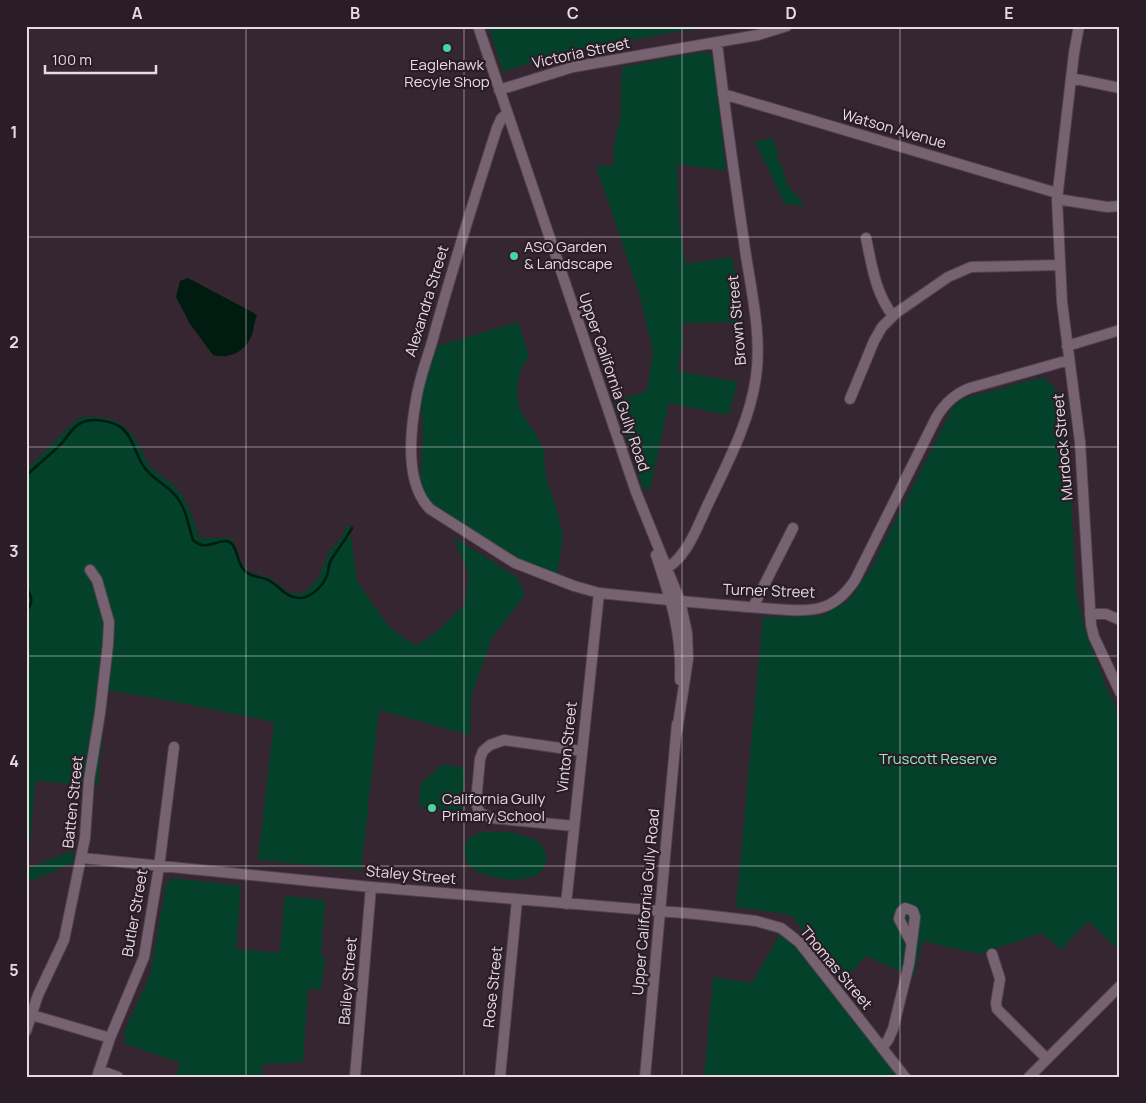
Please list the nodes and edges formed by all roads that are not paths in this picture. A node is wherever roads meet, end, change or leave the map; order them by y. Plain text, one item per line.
1 (478, 26) edge
2 (787, 26) edge
3 (1079, 26) edge
4 (717, 43) junction
5 (1071, 78) junction
6 (1120, 88) edge
7 (499, 90) junction
8 (723, 94) junction
9 (507, 113) junction
10 (1057, 196) junction
11 (1120, 206) edge
12 (866, 238) dead end
13 (1060, 265) junction
14 (892, 316) junction
15 (1120, 330) edge
16 (1067, 346) junction
17 (1069, 360) junction
18 (850, 399) dead end
19 (424, 503) joint
20 (793, 528) dead end
21 (90, 570) dead end
22 (665, 570) junction
23 (598, 593) junction
24 (676, 601) junction
25 (753, 607) junction
26 (1090, 614) junction
27 (1120, 620) edge
28 (1120, 692) edge
29 (174, 747) dead end
30 (581, 751) junction
31 (574, 826) junction
32 (82, 858) junction
33 (159, 867) junction
34 (371, 887) junction
35 (516, 900) junction
36 (566, 904) junction
37 (660, 912) junction
38 (911, 942) dead end
39 (992, 954) dead end
40 (1120, 986) edge
41 (32, 1015) junction
42 (26, 1031) edge
43 (110, 1038) junction
44 (882, 1048) junction
45 (1047, 1059) junction
46 (98, 1073) edge
47 (358, 1076) edge
48 (118, 1077) edge
49 (500, 1077) edge
50 (645, 1077) edge
51 (905, 1077) edge
52 (1029, 1077) edge

1 - 7 street, Upper California Gully Road
2 - 4 street, Victoria Street
3 - 5 street, Murdock Street
4 - 7 street, Victoria Street
4 - 8 street, Brown Street
5 - 6 street
5 - 10 street, Murdock Street
7 - 9 street, Upper California Gully Road
8 - 10 street, Watson Avenue
8 - 22 street, Brown Street
9 - 19 street, Alexandra Street
9 - 22 street, Upper California Gully Road
10 - 11 street, Watson Avenue
10 - 13 street, Murdock Street
12 - 14 street
13 - 14 street
13 - 16 street, Murdock Street
14 - 18 street
15 - 16 street
16 - 17 street, Murdock Street
17 - 25 street, Turner Street
17 - 26 street, Murdock Street
19 - 23 street, Turner Street
20 - 25 street
21 - 32 street, Batten Street
22 - 24 street, Upper California Gully Road
23 - 24 street, Turner Street
23 - 30 street, Vinton Street
24 - 25 street, Turner Street
24 - 37 street, Upper California Gully Road
26 - 27 street
26 - 28 street, Murdock Street
29 - 33 street, Butler Street
30 - 31 street, Vinton Street
30 - 31 street
31 - 36 street, Vinton Street
32 - 33 street, Staley Street
32 - 41 street, Batten Street
33 - 34 street, Staley Street
33 - 43 street, Butler Street
34 - 35 street, Staley Street
34 - 47 street, Bailey Street
35 - 36 street, Staley Street
35 - 49 street, Rose Street
36 - 37 street, Staley Street
37 - 44 street, Thomas Street
37 - 50 street, Upper California Gully Road
38 - 44 street
39 - 45 street
40 - 45 street
41 - 42 street, Batten Street
41 - 43 street
43 - 46 street, Butler Street
44 - 51 street, Thomas Street
45 - 52 street
46 - 48 street

